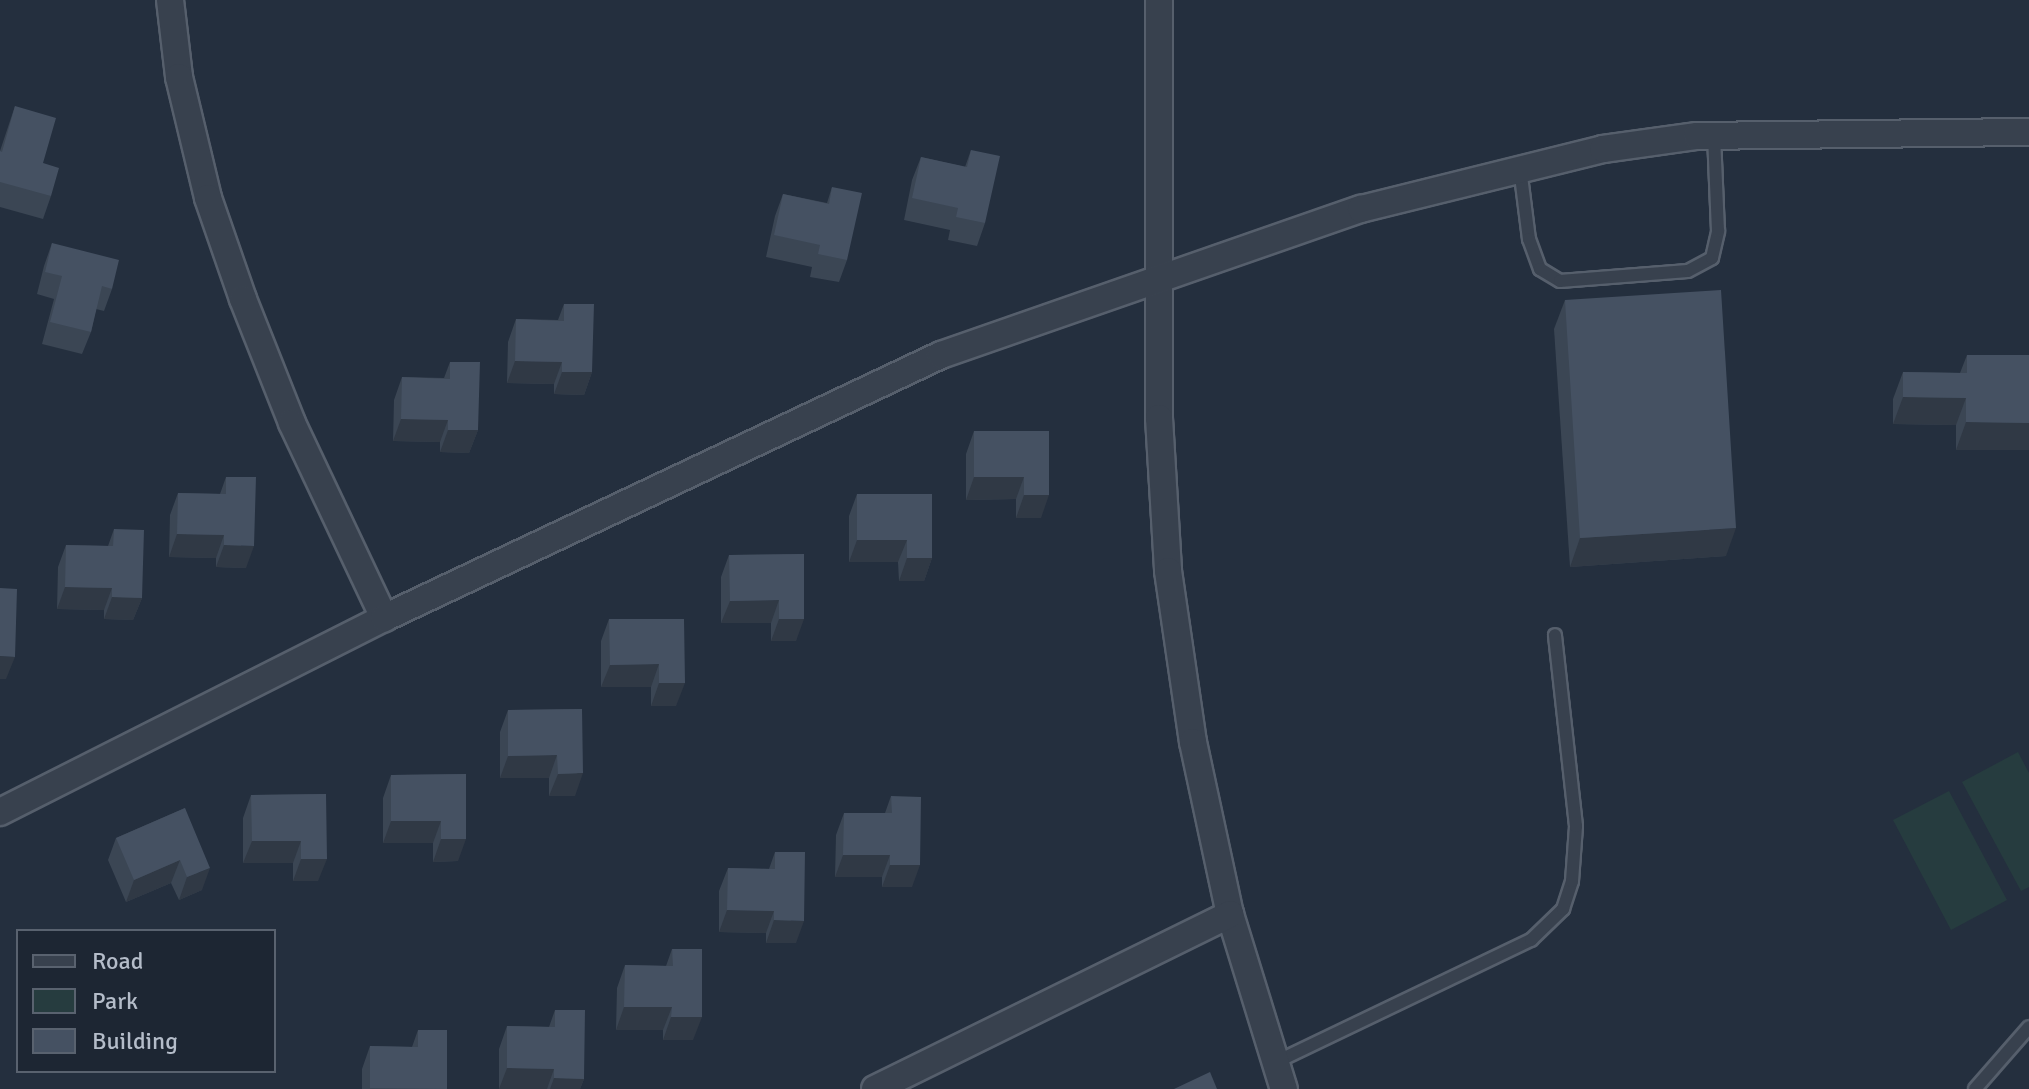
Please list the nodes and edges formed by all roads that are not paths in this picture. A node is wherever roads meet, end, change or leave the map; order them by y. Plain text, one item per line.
1 (170, 0) edge
2 (1159, 0) edge
3 (2029, 132) edge
4 (1714, 136) junction
5 (1520, 168) junction
6 (1158, 279) junction
7 (384, 618) junction
8 (1555, 635) dead end
9 (0, 812) edge
10 (1230, 914) junction
11 (2029, 1027) edge
12 (1276, 1062) junction
13 (875, 1089) edge
14 (1284, 1089) edge
15 (1975, 1089) edge

1 - 7 street
2 - 6 street
3 - 4 street
4 - 5 street
4 - 5 lane
5 - 6 street
6 - 7 street
6 - 10 street
7 - 9 street
8 - 12 lane
10 - 12 street
10 - 13 street
11 - 15 lane
12 - 14 street

